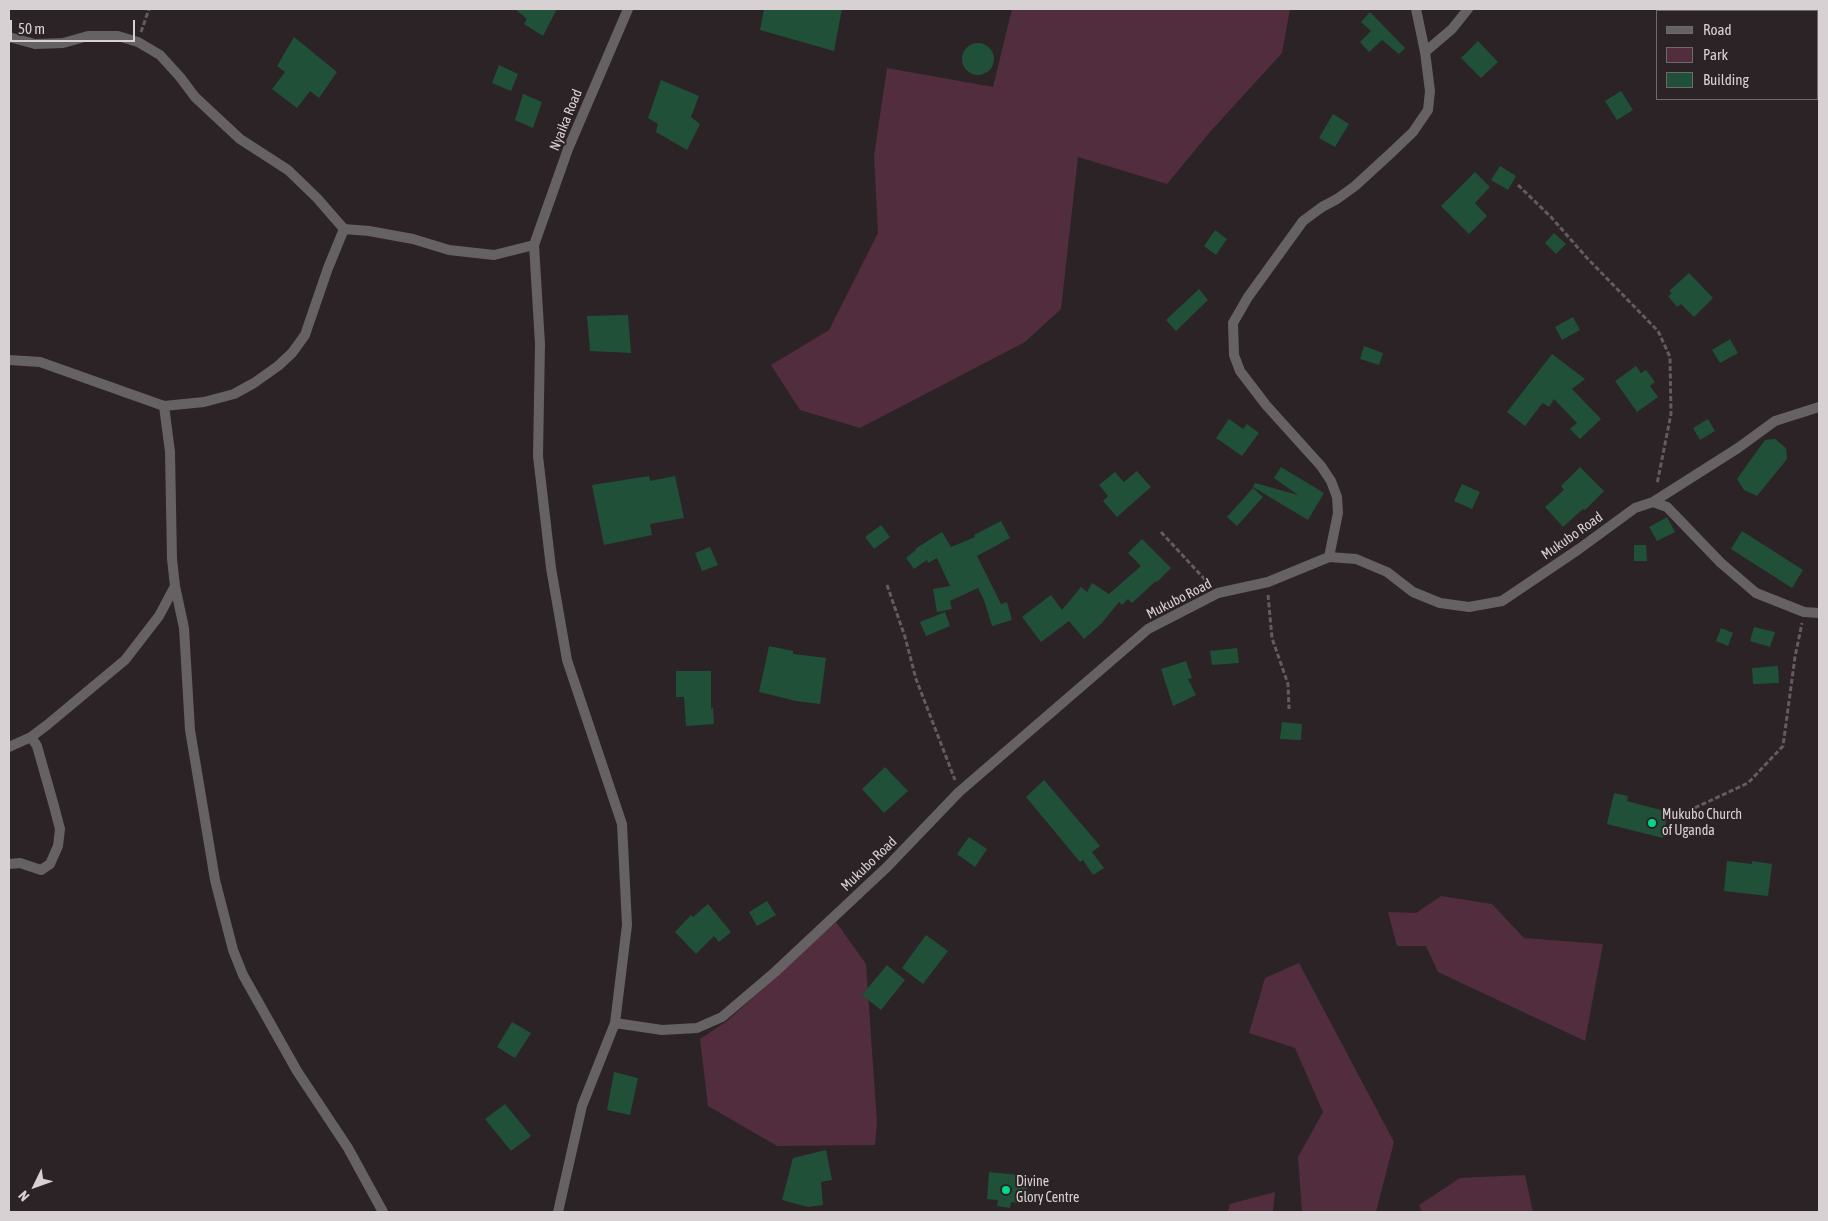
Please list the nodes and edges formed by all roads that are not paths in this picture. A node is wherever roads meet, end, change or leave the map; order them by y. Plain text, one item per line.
1 (628, 9) edge
2 (1416, 9) edge
3 (1468, 9) edge
4 (9, 36) edge
5 (1425, 52) junction
6 (344, 230) junction
7 (534, 244) junction
8 (9, 360) edge
9 (164, 406) junction
10 (1819, 406) edge
11 (1654, 502) junction
12 (1329, 557) junction
13 (175, 586) junction
14 (1819, 613) edge
15 (31, 737) junction
16 (9, 747) edge
17 (9, 864) edge
18 (614, 1023) junction
19 (383, 1212) edge
20 (558, 1212) edge

1 - 7 street, Nyaika Road
2 - 5 street
3 - 5 street
4 - 6 street
5 - 12 street
6 - 7 street
6 - 9 street
7 - 18 street
8 - 9 street
9 - 13 street
10 - 11 street, Mukubo Road
11 - 12 street, Mukubo Road
11 - 14 street
12 - 18 street, Mukubo Road
13 - 15 street
13 - 19 street
15 - 16 street
15 - 17 street
18 - 20 street

